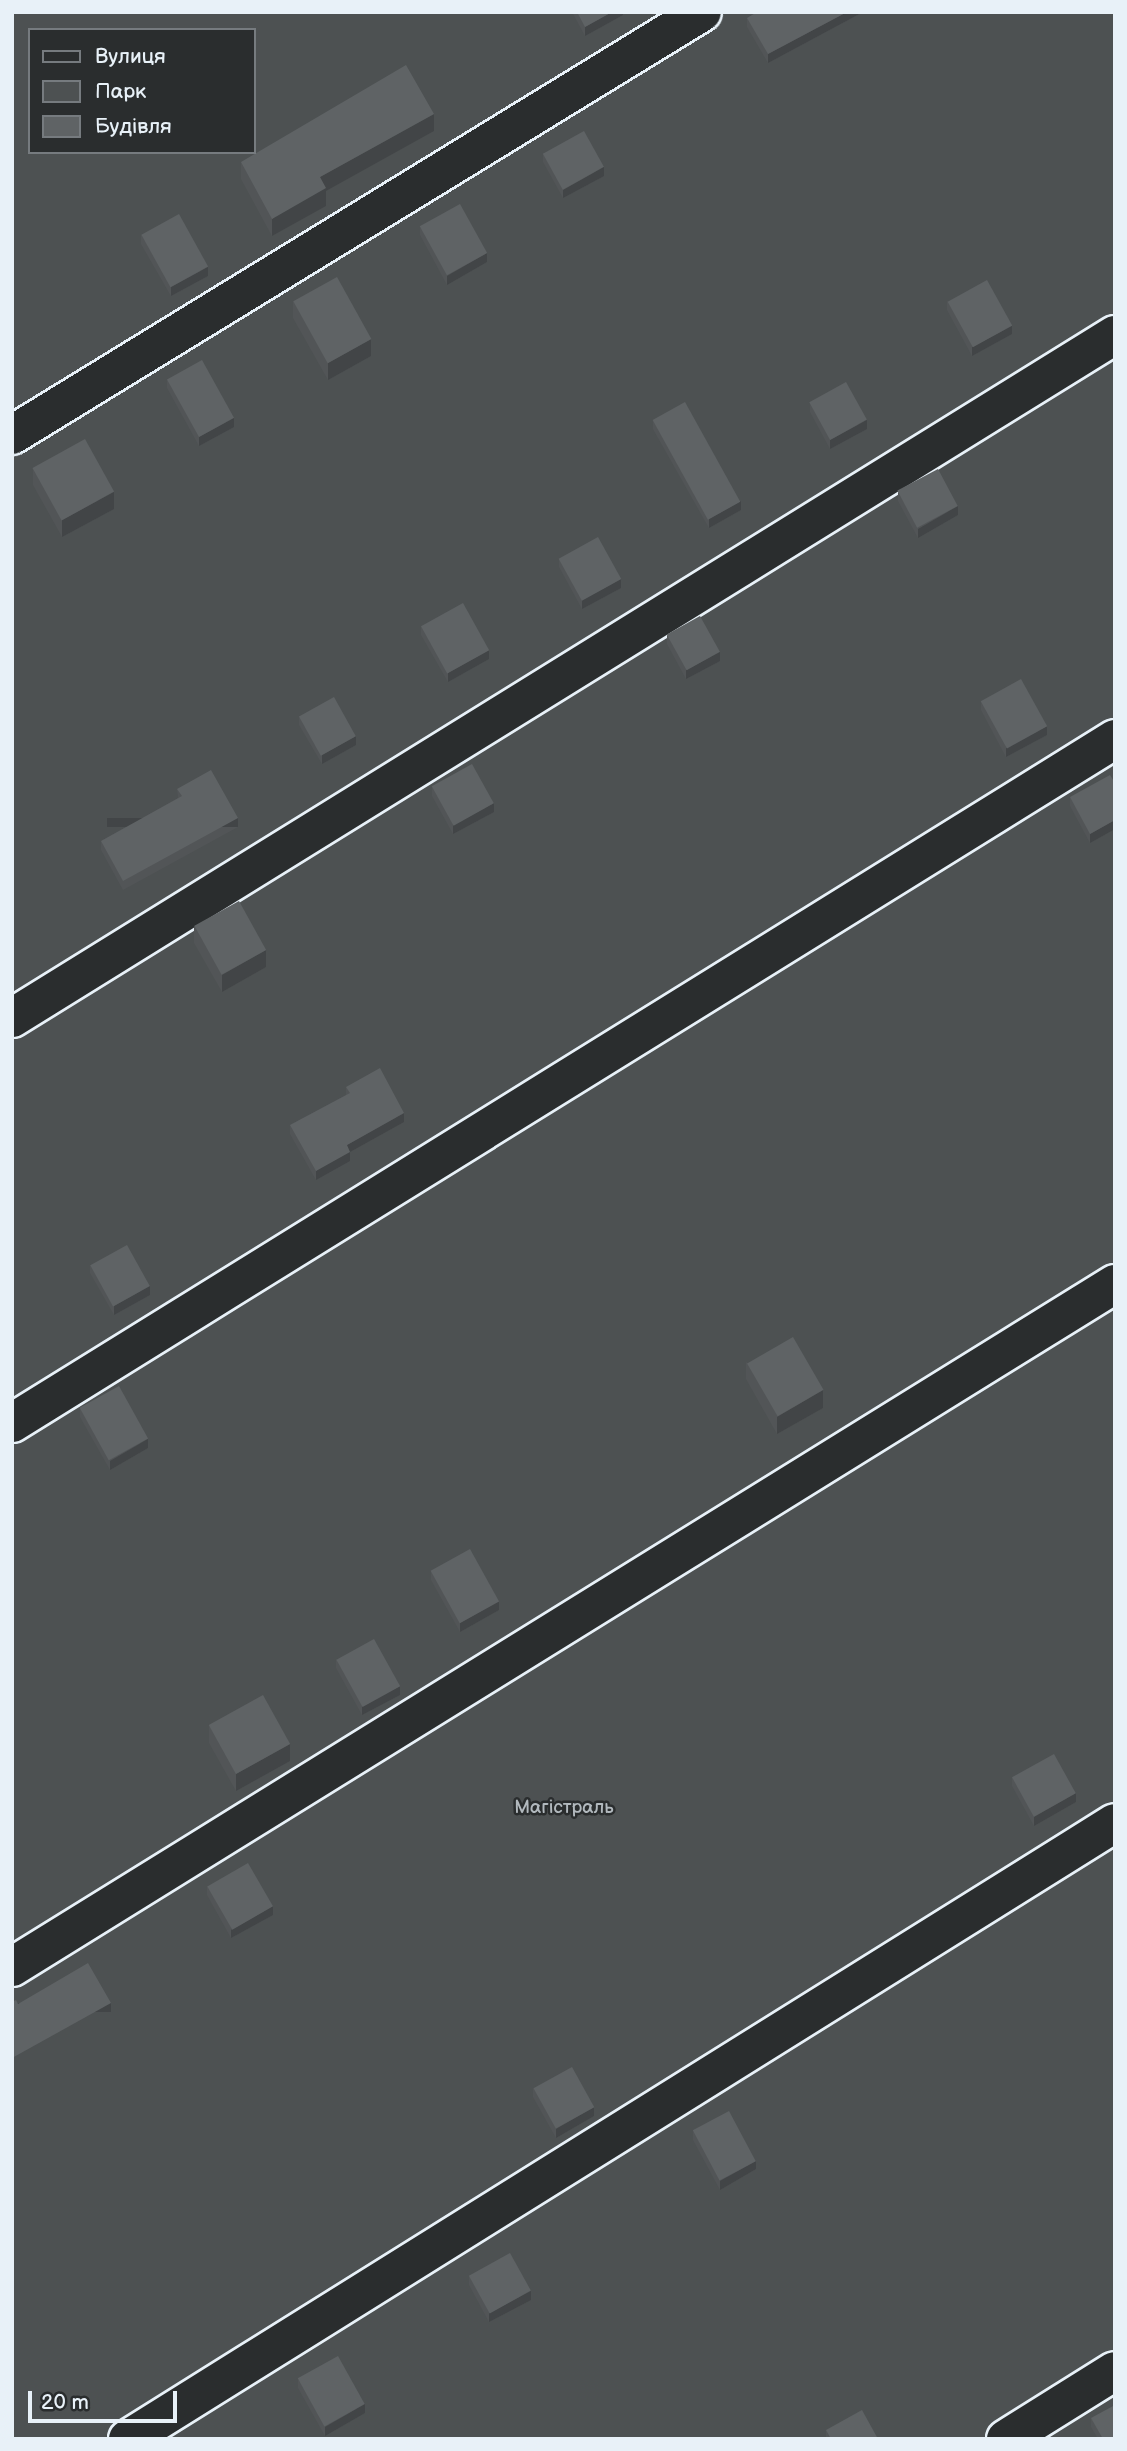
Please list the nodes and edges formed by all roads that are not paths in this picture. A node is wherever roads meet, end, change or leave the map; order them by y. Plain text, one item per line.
1 (702, 12) edge
2 (1115, 335) edge
3 (12, 435) edge
4 (1115, 739) edge
5 (12, 1018) edge
6 (1115, 1284) edge
7 (12, 1423) edge
8 (1115, 1823) edge
9 (12, 1967) edge
10 (1115, 2371) edge
11 (128, 2439) edge
12 (1006, 2439) edge

1 - 3 lane
2 - 5 lane
4 - 7 lane
6 - 9 lane
8 - 11 lane
10 - 12 lane

